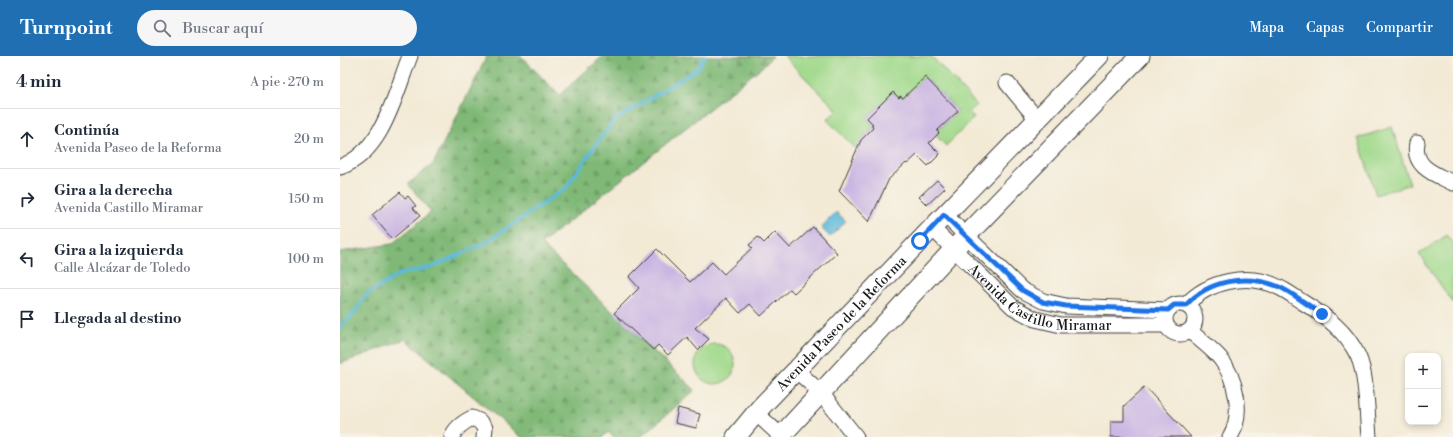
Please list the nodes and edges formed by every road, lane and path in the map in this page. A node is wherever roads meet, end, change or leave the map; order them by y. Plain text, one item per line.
1 (410, 56) edge
2 (1099, 56) edge
3 (1102, 56) edge
4 (1140, 56) edge
5 (1123, 74) junction
6 (1007, 83) dead end
7 (1037, 119) junction
8 (1417, 143) dead end
9 (340, 167) edge
10 (1453, 183) edge
11 (938, 221) junction
12 (960, 242) junction
13 (1186, 305) junction
14 (1168, 310) junction
15 (1166, 325) junction
16 (1190, 331) junction
17 (796, 370) junction
18 (821, 393) junction
19 (756, 413) junction
20 (452, 437) edge
21 (484, 437) edge
22 (736, 437) edge
23 (781, 437) edge
24 (856, 437) edge
25 (1230, 437) edge
26 (1370, 437) edge

1 - 9 street
2 - 7 main road, Avenida Paseo de la Reforma
3 - 5 main road
4 - 5 main road
5 - 12 main road
6 - 7 street
7 - 11 main road, Avenida Paseo de la Reforma
8 - 10 street
11 - 12 street, Avenida Castillo Miramar
11 - 17 main road, Avenida Paseo de la Reforma
12 - 14 street, Avenida Castillo Miramar
12 - 15 street, Avenida Castillo Miramar
12 - 18 main road
13 - 14 street
13 - 16 street
13 - 26 street
14 - 15 street
15 - 16 street
16 - 25 street
17 - 18 street
17 - 19 main road, Avenida Paseo de la Reforma
18 - 23 main road
18 - 24 street
19 - 22 main road, Avenida Paseo de la Reforma
19 - 23 street
20 - 21 street

